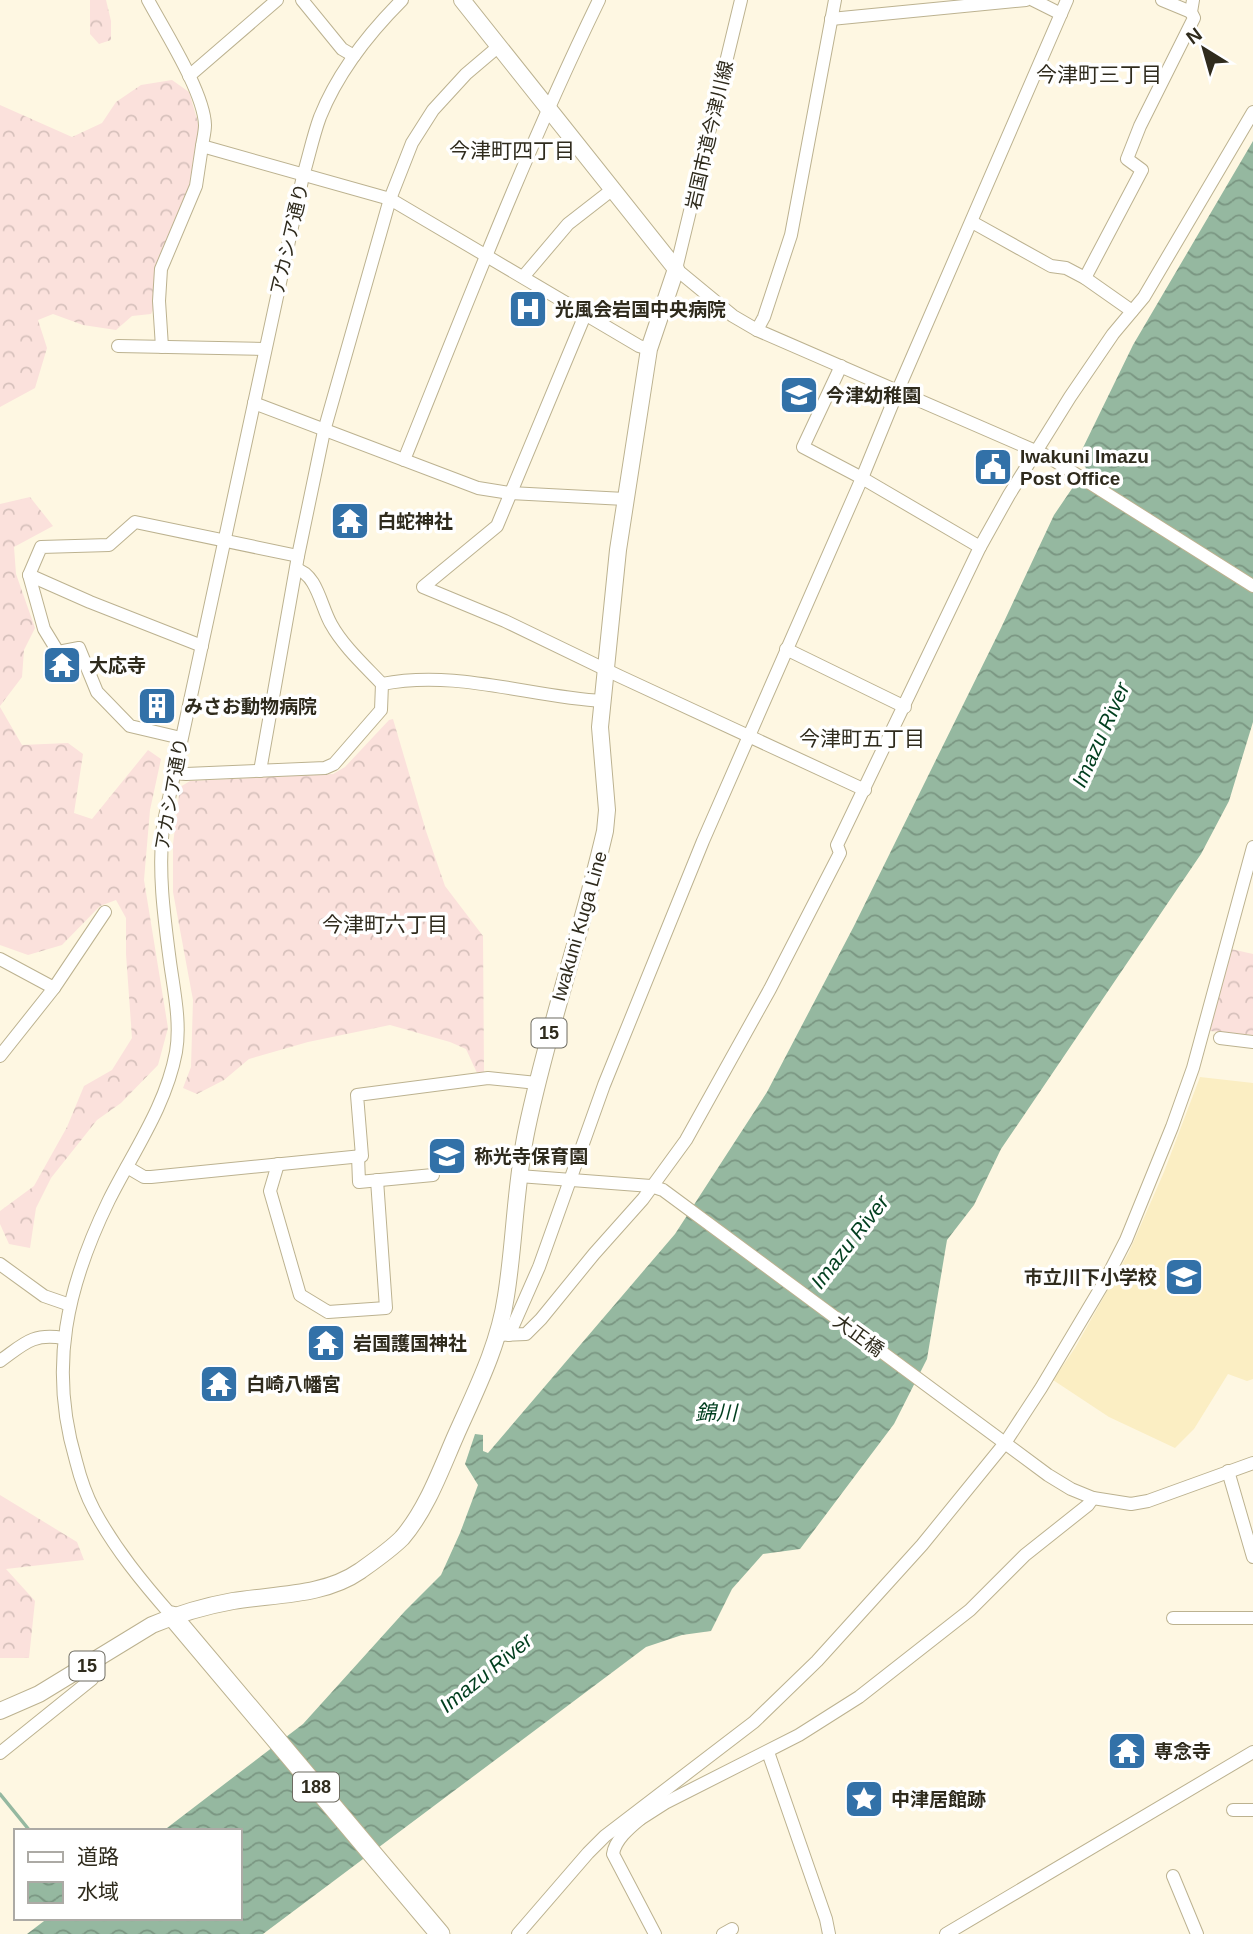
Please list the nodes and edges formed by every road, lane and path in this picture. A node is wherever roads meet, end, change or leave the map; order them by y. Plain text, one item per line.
1 (148, 0) edge
2 (277, 0) edge
3 (302, 0) edge
4 (402, 0) edge
5 (462, 0) edge
6 (599, 0) edge
7 (741, 0) edge
8 (835, 0) edge
9 (1026, 0) edge
10 (1033, 0) edge
11 (1067, 0) edge
12 (1162, 0) edge
13 (957, 3) edge
14 (1192, 6) edge
15 (1061, 14) junction
16 (831, 19) junction
17 (499, 46) junction
18 (354, 56) junction
19 (189, 76) junction
20 (549, 109) junction
21 (1253, 112) edge
22 (202, 146) junction
23 (303, 176) junction
24 (613, 189) junction
25 (390, 199) junction
26 (972, 222) junction
27 (486, 256) junction
28 (676, 269) junction
29 (523, 278) junction
30 (1084, 278) junction
31 (1132, 311) junction
32 (585, 315) junction
33 (757, 330) junction
34 (118, 346) dead end
35 (162, 347) junction
36 (265, 349) junction
37 (649, 349) junction
38 (841, 366) junction
39 (898, 390) junction
40 (254, 403) junction
41 (324, 431) junction
42 (1036, 450) junction
43 (404, 460) junction
44 (862, 478) junction
45 (509, 494) junction
46 (625, 499) junction
47 (223, 541) junction
48 (981, 547) junction
49 (297, 562) junction
50 (29, 575) junction
51 (1253, 586) edge
52 (202, 646) junction
53 (786, 649) junction
54 (606, 669) junction
55 (382, 684) junction
56 (603, 702) junction
57 (905, 707) junction
58 (748, 735) junction
59 (181, 738) junction
60 (260, 771) junction
61 (173, 773) junction
62 (864, 790) junction
63 (1253, 847) edge
64 (105, 912) dead end
65 (0, 959) edge
66 (54, 988) junction
67 (1220, 1038) dead end
68 (1253, 1042) edge
69 (0, 1056) edge
70 (537, 1083) junction
71 (358, 1156) junction
72 (278, 1164) junction
73 (127, 1167) junction
74 (433, 1174) dead end
75 (519, 1176) junction
76 (377, 1180) junction
77 (569, 1180) junction
78 (651, 1186) junction
79 (0, 1264) edge
80 (70, 1305) junction
81 (504, 1335) junction
82 (63, 1338) junction
83 (0, 1361) edge
84 (1002, 1440) junction
85 (1253, 1462) edge
86 (1228, 1471) junction
87 (1093, 1498) junction
88 (1253, 1557) edge
89 (172, 1616) junction
90 (1173, 1618) dead end
91 (1253, 1618) edge
92 (90, 1664) junction
93 (0, 1710) edge
94 (768, 1752) junction
95 (1253, 1752) edge
96 (0, 1753) edge
97 (1233, 1810) dead end
98 (1253, 1810) edge
99 (638, 1816) junction
100 (1173, 1876) dead end
101 (440, 1934) edge
102 (518, 1934) edge
103 (655, 1934) edge
104 (829, 1934) edge
105 (947, 1934) edge
106 (1197, 1934) edge

1 - 19 street
2 - 19 street
3 - 18 street
4 - 18 street, アカシア通り
5 - 17 main road
6 - 20 street
7 - 28 street, 岩国市道今津川線
8 - 16 street
9 - 13 street
10 - 15 street
11 - 15 street
12 - 14 street
13 - 16 street
14 - 30 street
15 - 26 street
16 - 33 street
17 - 20 main road
17 - 25 street
18 - 23 street, アカシア通り
19 - 22 street
20 - 24 main road
20 - 27 street
21 - 31 street
22 - 23 street
22 - 35 street
23 - 25 street
23 - 36 street, アカシア通り
24 - 28 main road
24 - 29 street
25 - 27 street
25 - 41 street
26 - 30 street
26 - 39 street
27 - 29 street
27 - 43 street
28 - 33 street
28 - 37 main road, Iwakuni Kuga Line / 15
29 - 32 street
30 - 31 street
31 - 42 street
32 - 37 street
32 - 45 street
33 - 38 street
34 - 35 street
35 - 36 street
36 - 40 street, アカシア通り
37 - 46 main road, Iwakuni Kuga Line / 15
38 - 39 street
38 - 44 street
39 - 42 street
39 - 44 street
40 - 41 street
40 - 47 street, アカシア通り
41 - 43 street
41 - 49 street
42 - 48 street
42 - 51 street
43 - 45 street
44 - 48 street
44 - 53 street
45 - 46 street
45 - 54 street
46 - 54 main road, Iwakuni Kuga Line / 15
47 - 49 street
47 - 50 street
47 - 52 street, アカシア通り
48 - 57 street
49 - 55 street
49 - 60 street
50 - 52 street
50 - 59 street
52 - 59 street, アカシア通り
53 - 57 street
53 - 58 street
54 - 56 main road, Iwakuni Kuga Line / 15
54 - 58 street
55 - 56 street
55 - 60 street
56 - 70 main road, Iwakuni Kuga Line / 15
57 - 62 street
58 - 62 street
58 - 77 street
59 - 61 street, アカシア通り
60 - 61 street
61 - 73 street, アカシア通り
62 - 78 street
63 - 84 street
64 - 66 street
65 - 66 street
66 - 69 street
67 - 68 street
70 - 71 street
70 - 75 main road, Iwakuni Kuga Line / 15
71 - 72 street
71 - 76 street
72 - 73 street
72 - 76 street
73 - 80 street, アカシア通り
74 - 76 street
75 - 77 street
75 - 81 main road, Iwakuni Kuga Line / 15
77 - 78 street
77 - 81 street
78 - 81 street
78 - 84 street, 大正橋
79 - 80 street
80 - 82 street, アカシア通り
81 - 89 main road, Iwakuni Kuga Line / 15
82 - 83 street
82 - 89 street, アカシア通り
84 - 87 street, 大正橋
84 - 99 street
85 - 86 street, 大正橋
86 - 87 street, 大正橋
86 - 88 street
87 - 94 street
89 - 92 main road, Iwakuni Kuga Line / 15
89 - 101 highway, 188
90 - 91 street
92 - 93 main road, Iwakuni Kuga Line / 15
92 - 96 street
94 - 99 street
94 - 104 street
95 - 105 street
97 - 98 street
99 - 102 street
99 - 103 street
100 - 106 street

